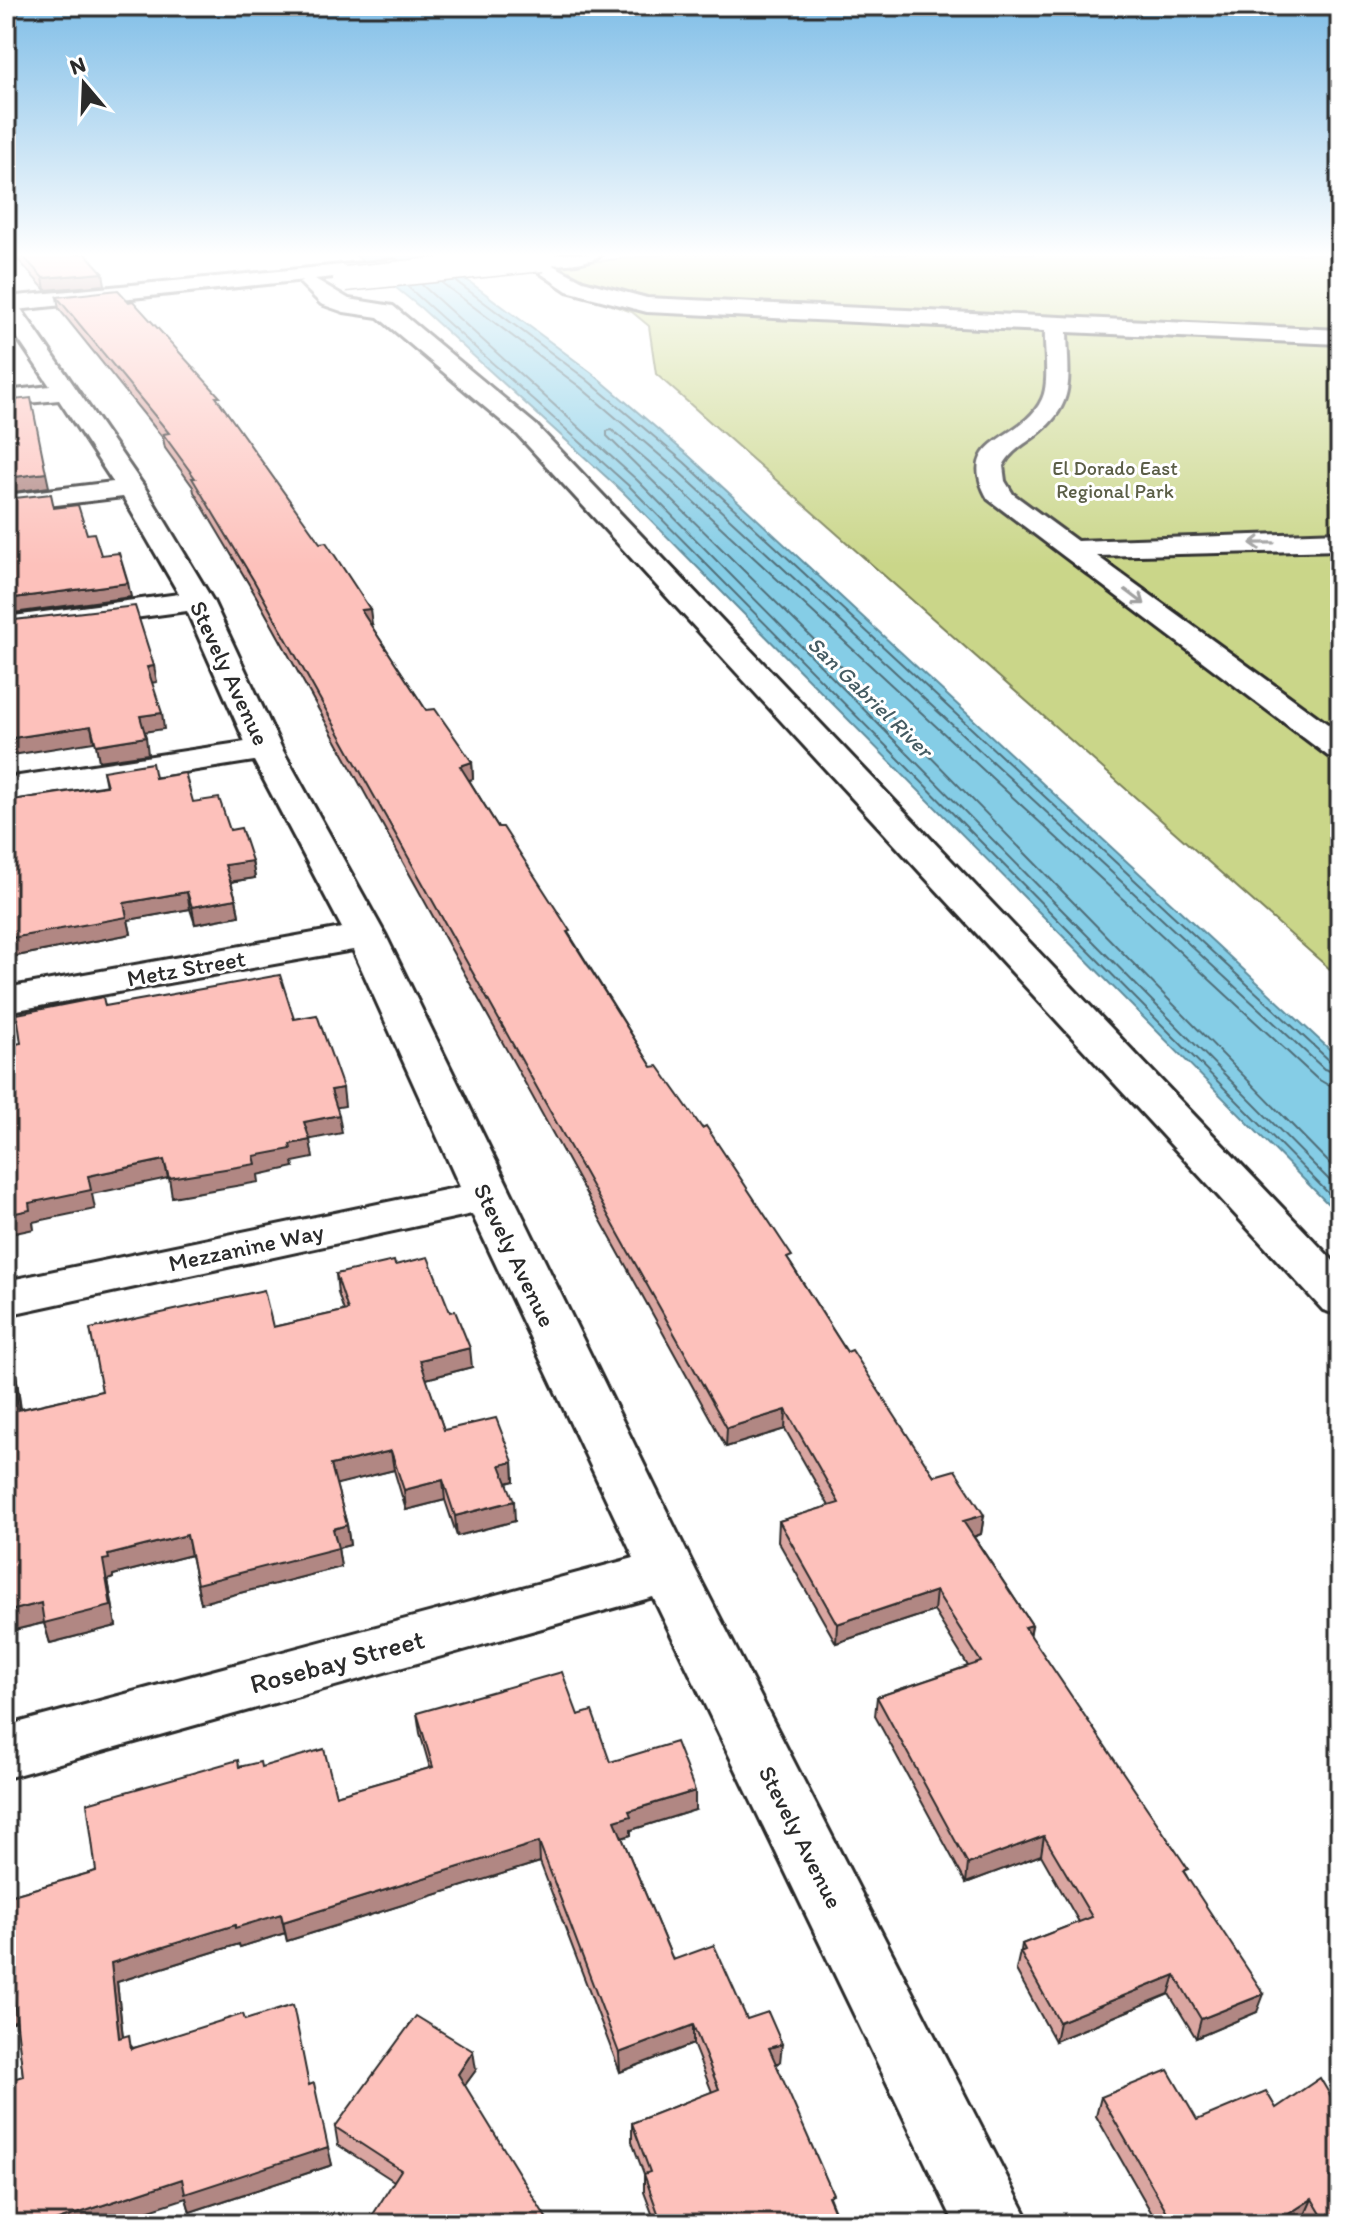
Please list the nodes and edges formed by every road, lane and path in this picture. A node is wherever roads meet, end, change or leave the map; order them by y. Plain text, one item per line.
1 (42, 358) edge
2 (441, 358) edge
3 (1056, 358) edge
4 (65, 392) junction
5 (6, 398) edge
6 (131, 488) junction
7 (6, 503) edge
8 (1340, 541) edge
9 (1073, 550) junction
10 (198, 601) junction
11 (6, 626) edge
12 (265, 749) junction
13 (1340, 749) edge
14 (6, 789) edge
15 (366, 936) junction
16 (6, 1000) edge
17 (487, 1196) junction
18 (6, 1298) edge
19 (1340, 1298) edge
20 (668, 1571) junction
21 (6, 1752) edge
22 (994, 2224) edge

1 - 4 street, Stevely Avenue
2 - 19 street
3 - 9 street
4 - 5 street
4 - 6 street, Stevely Avenue
6 - 7 street
6 - 10 street, Stevely Avenue
8 -> 9 street
9 -> 13 street
10 - 11 street
10 - 12 street, Stevely Avenue
12 - 14 street
12 - 15 street, Stevely Avenue
15 - 16 street, Metz Street
15 - 17 street, Stevely Avenue
17 - 18 street, Mezzanine Way
17 - 20 street, Stevely Avenue
20 - 21 street, Rosebay Street
20 - 22 street, Stevely Avenue

